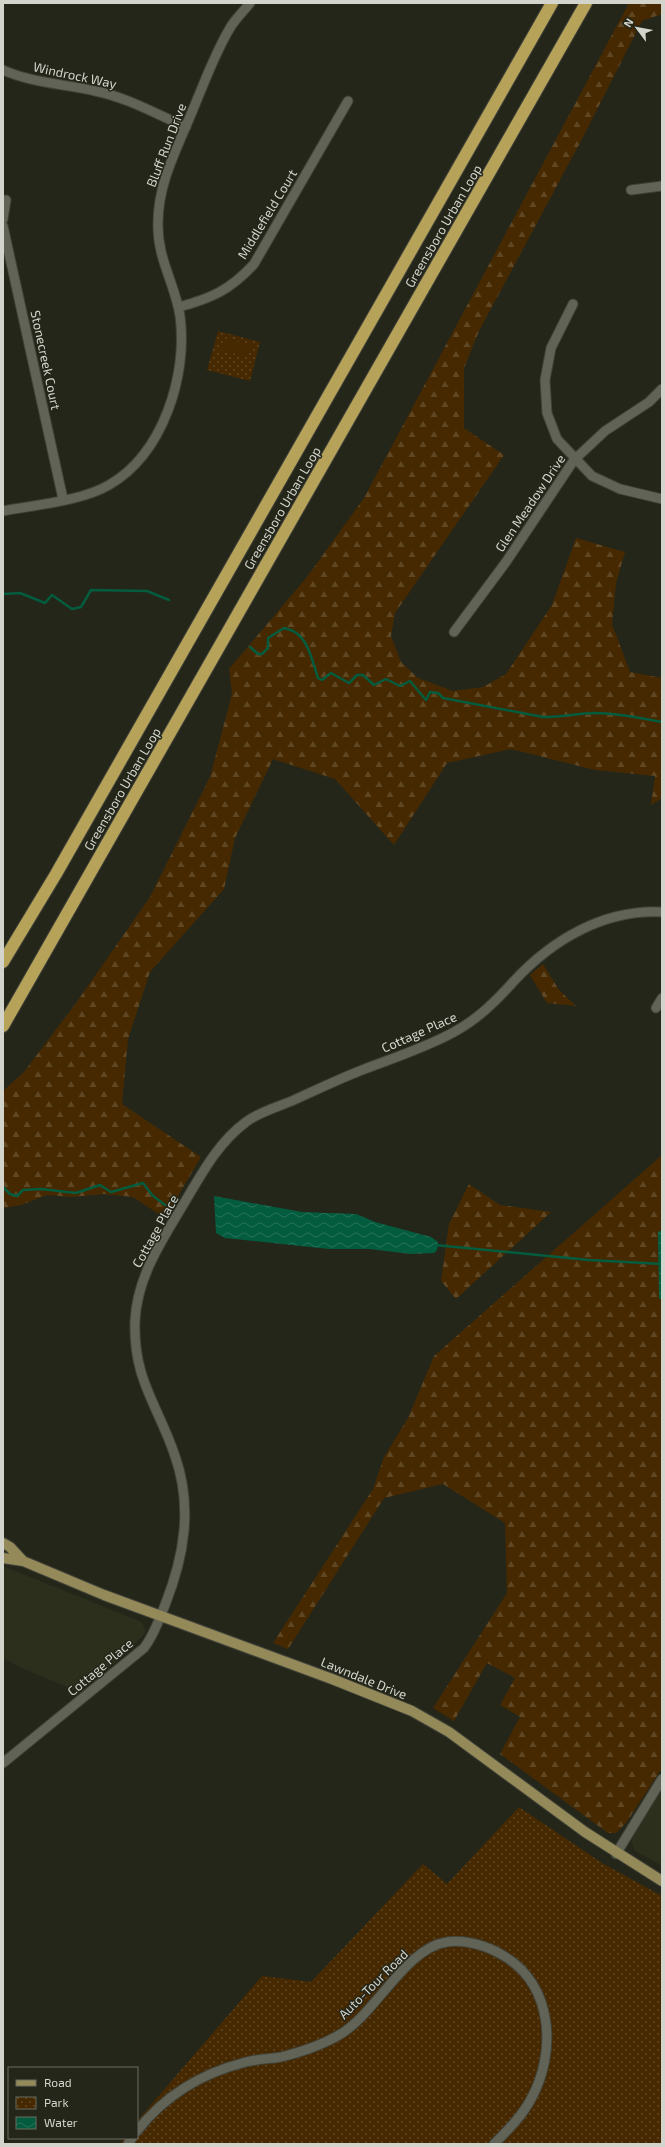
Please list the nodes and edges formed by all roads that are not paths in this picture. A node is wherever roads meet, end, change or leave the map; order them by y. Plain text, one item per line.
1 (250, 3) edge
2 (552, 3) edge
3 (586, 3) edge
4 (3, 70) edge
5 (348, 101) dead end
6 (186, 127) junction
7 (662, 186) edge
8 (631, 190) dead end
9 (6, 200) dead end
10 (3, 219) edge
11 (3, 226) edge
12 (573, 304) dead end
13 (179, 307) junction
14 (662, 389) edge
15 (574, 460) junction
16 (63, 499) junction
17 (662, 499) edge
18 (3, 511) edge
19 (454, 632) dead end
20 (662, 912) edge
21 (5, 959) edge
22 (20, 996) junction
23 (662, 998) edge
24 (656, 1008) dead end
25 (3, 1026) edge
26 (3, 1035) edge
27 (3, 1543) edge
28 (3, 1558) edge
29 (23, 1561) junction
30 (161, 1617) junction
31 (3, 1763) edge
32 (662, 1779) edge
33 (616, 1854) junction
34 (662, 1881) edge
35 (138, 2130) edge
36 (494, 2144) edge

1 - 6 street, Bluff Run Drive
2 - 21 highway, Greensboro Urban Loop
3 - 22 highway, Greensboro Urban Loop
4 - 6 street, Windrock Way
5 - 13 street, Middlefield Court
6 - 13 street, Bluff Run Drive
7 - 8 street
9 - 10 street
11 - 16 street, Stonecreek Court
12 - 15 street
13 - 16 street, Bluff Run Drive
14 - 15 street, Glen Meadow Drive
15 - 17 street
15 - 19 street, Glen Meadow Drive
16 - 18 street, Bluff Run Drive
20 - 30 street, Cottage Place
22 - 25 highway, Greensboro Urban Loop
22 - 26 highway
23 - 24 street
27 - 29 main road, Lawndale Drive
28 - 29 main road, Lawndale Drive
29 - 30 main road, Lawndale Drive
30 - 31 street, Cottage Place
30 - 33 main road, Lawndale Drive
32 - 33 street
33 - 34 main road, Lawndale Drive
35 - 36 street, Auto-Tour Road

